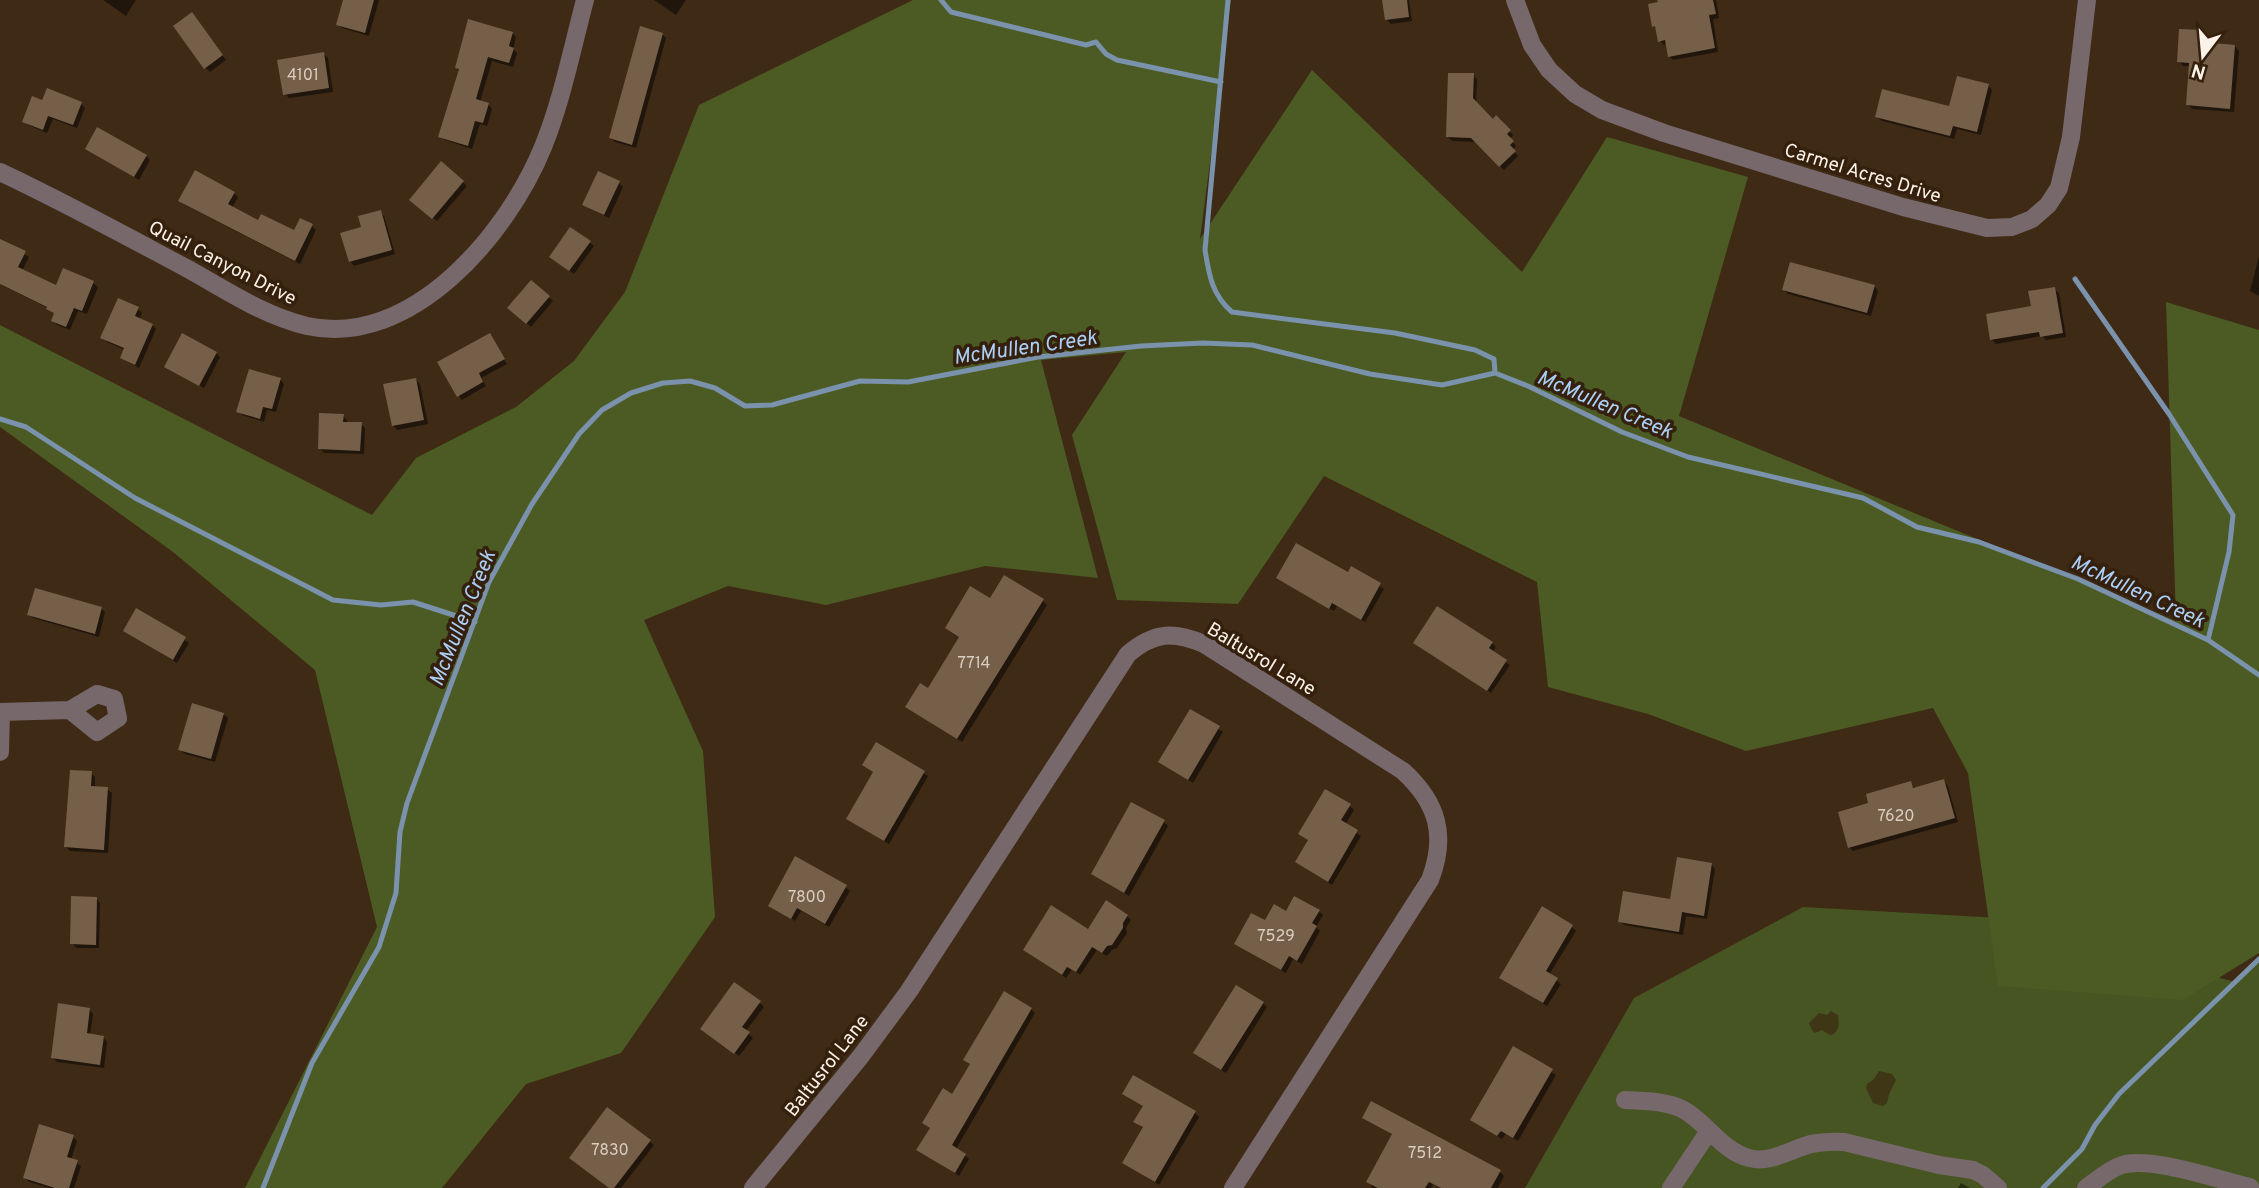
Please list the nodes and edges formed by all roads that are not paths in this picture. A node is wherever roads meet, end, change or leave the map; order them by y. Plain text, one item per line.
1 (585, 0) edge
2 (1515, 0) edge
3 (2087, 0) edge
4 (0, 172) edge
5 (70, 710) dead end
6 (0, 712) edge
7 (0, 752) edge
8 (1625, 1100) dead end
9 (1709, 1131) junction
10 (2253, 1183) edge
11 (753, 1188) edge
12 (1233, 1188) edge
13 (1671, 1188) edge
14 (1998, 1188) edge
15 (2086, 1188) edge

1 - 4 street, Quail Canyon Drive
2 - 3 street, Carmel Acres Drive
5 - 6 street
6 - 7 street
8 - 9 street
9 - 13 street
9 - 14 street
10 - 15 street
11 - 12 street, Baltusrol Lane

